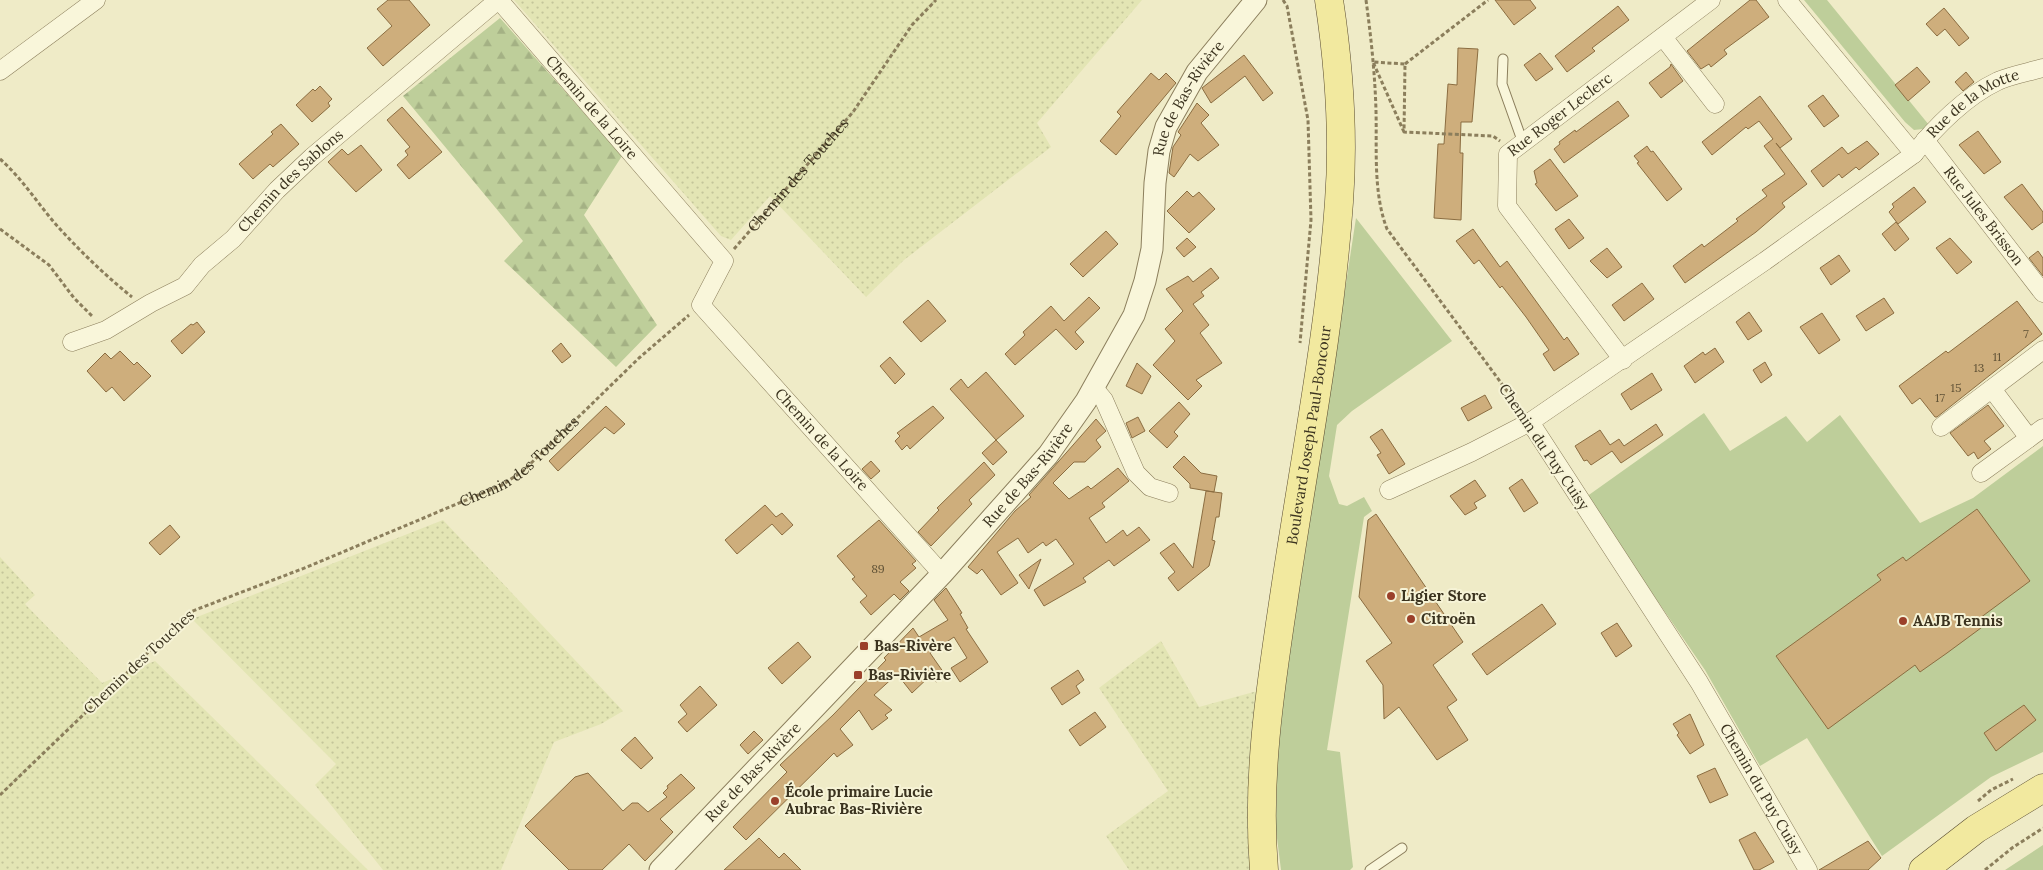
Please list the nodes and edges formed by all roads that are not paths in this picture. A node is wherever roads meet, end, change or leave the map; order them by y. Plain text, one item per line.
1 (96, 0) edge
2 (499, 0) edge
3 (1256, 0) edge
4 (1329, 0) edge
5 (1711, 0) edge
6 (1787, 0) edge
7 (1663, 37) junction
8 (1503, 58) dead end
9 (2043, 68) edge
10 (0, 71) edge
11 (1715, 104) dead end
12 (1925, 140) junction
13 (1523, 143) junction
14 (1914, 154) junction
15 (2043, 293) edge
16 (72, 342) dead end
17 (2043, 350) edge
18 (1623, 360) junction
19 (1094, 388) junction
20 (1992, 388) junction
21 (1530, 422) junction
22 (1941, 427) dead end
23 (2036, 433) edge
24 (1981, 473) dead end
25 (1389, 490) dead end
26 (1169, 493) dead end
27 (942, 574) junction
28 (2043, 788) edge
29 (1402, 848) dead end
30 (660, 870) edge
31 (1264, 870) edge
32 (1370, 870) edge
33 (1808, 870) edge
34 (1923, 870) edge

1 - 10 street
2 - 16 street, Chemin des Sablons
2 - 27 street, Chemin de la Loire
3 - 19 street, Rue de Bas-Rivière
4 - 31 main road, Boulevard Joseph Paul-Boncour
5 - 7 street, Rue Roger Leclerc
6 - 14 street
7 - 11 street
7 - 13 street, Rue Roger Leclerc
8 - 13 lane
9 - 12 street, Rue de la Motte
12 - 14 street, Rue de la Motte
12 - 15 street, Rue Jules Brisson
13 - 18 street, Rue Roger Leclerc
14 - 18 street, Rue de la Motte
17 - 20 street
18 - 21 street, Rue de la Motte
19 - 26 street
19 - 27 street, Rue de Bas-Rivière
20 - 22 street
20 - 23 street
21 - 25 street, Rue de la Motte
21 - 33 street, Chemin du Puy Cuisy
23 - 24 street
27 - 30 street, Rue de Bas-Rivière
28 - 34 main road
29 - 32 lane

